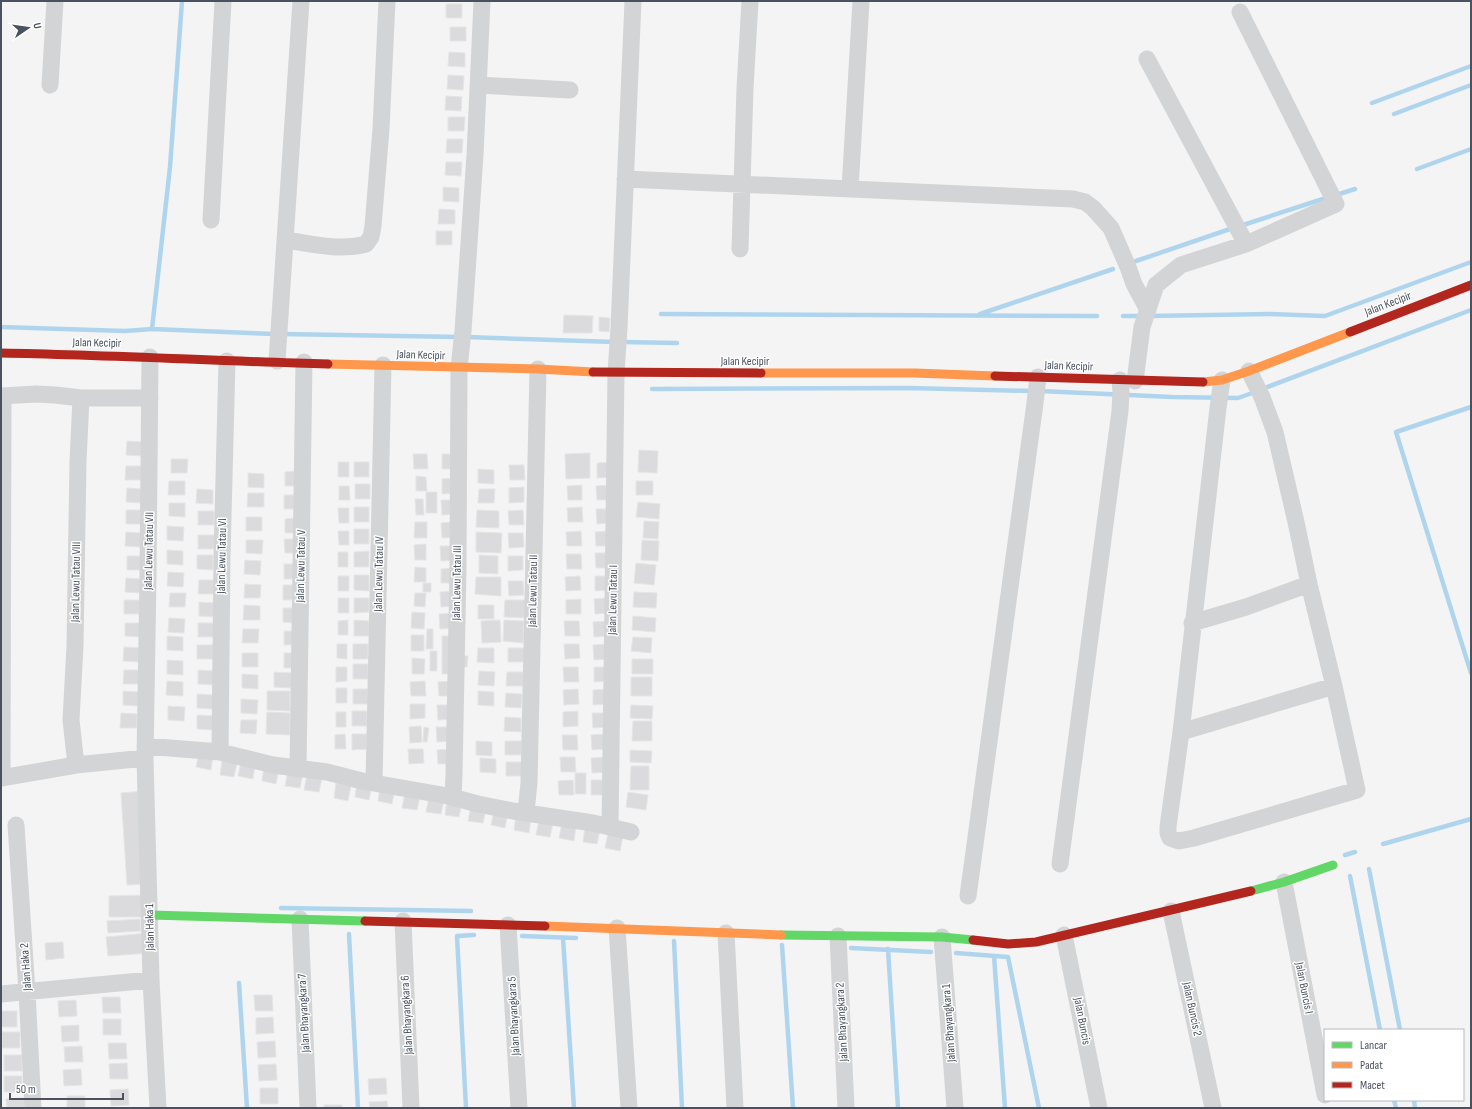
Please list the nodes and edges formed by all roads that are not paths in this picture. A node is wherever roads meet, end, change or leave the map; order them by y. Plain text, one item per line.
1 (55, 1) edge
2 (223, 1) edge
3 (301, 1) edge
4 (386, 1) edge
5 (482, 1) edge
6 (633, 1) edge
7 (750, 1) edge
8 (861, 1) edge
9 (1240, 12) dead end
10 (1147, 59) dead end
11 (50, 85) dead end
12 (478, 86) junction
13 (570, 90) dead end
14 (626, 179) junction
15 (742, 183) junction
16 (850, 189) junction
17 (211, 220) dead end
18 (286, 240) junction
19 (1246, 244) junction
20 (740, 249) dead end
21 (1471, 284) edge
22 (1148, 310) junction
23 (278, 345) junction
24 (1, 353) edge
25 (150, 357) junction
26 (227, 361) junction
27 (304, 362) junction
28 (383, 365) junction
29 (459, 368) junction
30 (538, 369) junction
31 (616, 373) junction
32 (1037, 382) junction
33 (1125, 384) junction
34 (1256, 384) junction
35 (1221, 385) junction
36 (2, 396) edge
37 (81, 398) junction
38 (150, 398) junction
39 (1309, 584) junction
40 (1192, 623) junction
41 (1334, 686) junction
42 (1180, 732) junction
43 (145, 752) junction
44 (220, 752) junction
45 (76, 765) junction
46 (298, 769) junction
47 (2, 777) edge
48 (374, 783) junction
49 (453, 797) junction
50 (526, 812) junction
51 (16, 825) dead end
52 (610, 826) junction
53 (631, 832) dead end
54 (1060, 864) dead end
55 (1333, 865) dead end
56 (1284, 882) junction
57 (968, 896) dead end
58 (1171, 911) junction
59 (150, 915) junction
60 (300, 919) junction
61 (403, 921) junction
62 (508, 925) junction
63 (617, 928) junction
64 (726, 933) junction
65 (1064, 934) junction
66 (838, 936) junction
67 (942, 937) junction
68 (151, 980) junction
69 (27, 992) junction
70 (1, 994) edge
71 (1324, 1089) edge
72 (33, 1108) edge
73 (158, 1108) edge
74 (308, 1108) edge
75 (411, 1108) edge
76 (519, 1108) edge
77 (629, 1108) edge
78 (735, 1108) edge
79 (846, 1108) edge
80 (955, 1108) edge
81 (1100, 1108) edge
82 (1213, 1108) edge

1 - 11 street
2 - 17 street
3 - 18 street
4 - 18 street
5 - 12 street, Jalan Lewu Tatau III
6 - 14 street, Jalan Lewu Tatau I
7 - 15 street
8 - 16 street
9 - 19 street
10 - 19 street
12 - 13 street
12 - 29 street, Jalan Lewu Tatau III
14 - 15 street
14 - 31 street, Jalan Lewu Tatau I
15 - 16 street
15 - 20 street
16 - 22 street
18 - 23 street
19 - 22 street
21 - 34 street, Jalan Kecipir
22 - 33 street
23 - 26 street, Jalan Kecipir
23 - 27 street, Jalan Kecipir
24 - 25 street, Jalan Kecipir
25 - 26 street, Jalan Kecipir
25 - 38 street, Jalan Lewu Tatau VII
26 - 44 street, Jalan Lewu Tatau VI
27 - 28 street, Jalan Kecipir
27 - 46 street, Jalan Lewu Tatau V
28 - 29 street, Jalan Kecipir
28 - 48 street, Jalan Lewu Tatau IV
29 - 30 street, Jalan Kecipir
29 - 49 street, Jalan Lewu Tatau III
30 - 31 street, Jalan Kecipir
30 - 50 street, Jalan Lewu Tatau II
31 - 32 street, Jalan Kecipir
31 - 52 street, Jalan Lewu Tatau I
32 - 33 street, Jalan Kecipir
32 - 57 street
33 - 35 street, Jalan Kecipir
33 - 54 street
34 - 35 street, Jalan Kecipir
34 - 39 street
35 - 40 street
36 - 37 street
36 - 47 street
37 - 38 street
37 - 45 street, Jalan Lewu Tatau VIII
38 - 43 street, Jalan Lewu Tatau VII
39 - 40 street
39 - 41 street
40 - 42 street
41 - 42 street
41 - 42 street
43 - 44 street
43 - 45 street
43 - 59 street, Jalan Haka 1
44 - 46 street
45 - 47 street
46 - 48 street
48 - 49 street
49 - 50 street
50 - 52 street
51 - 69 street, Jalan Haka 2
52 - 53 street
55 - 56 street
56 - 58 street
56 - 71 street, Jalan Buncis I
58 - 65 street
58 - 82 street, Jalan Buncis 2
59 - 60 street
59 - 68 street, Jalan Haka 1
60 - 61 street
60 - 74 street, Jalan Bhayangkara 7
61 - 62 street
61 - 75 street, Jalan Bhayangkara 6
62 - 63 street
62 - 76 street, Jalan Bhayangkara 5
63 - 64 street
63 - 77 street
64 - 66 street
64 - 78 street
65 - 67 street
65 - 81 street, Jalan Buncis
66 - 67 street
66 - 79 street, Jalan Bhayangkara 2
67 - 80 street, Jalan Bhayangkara 1
68 - 69 street
68 - 73 street, Jalan Haka 1
69 - 70 street
69 - 72 street, Jalan Haka 2

